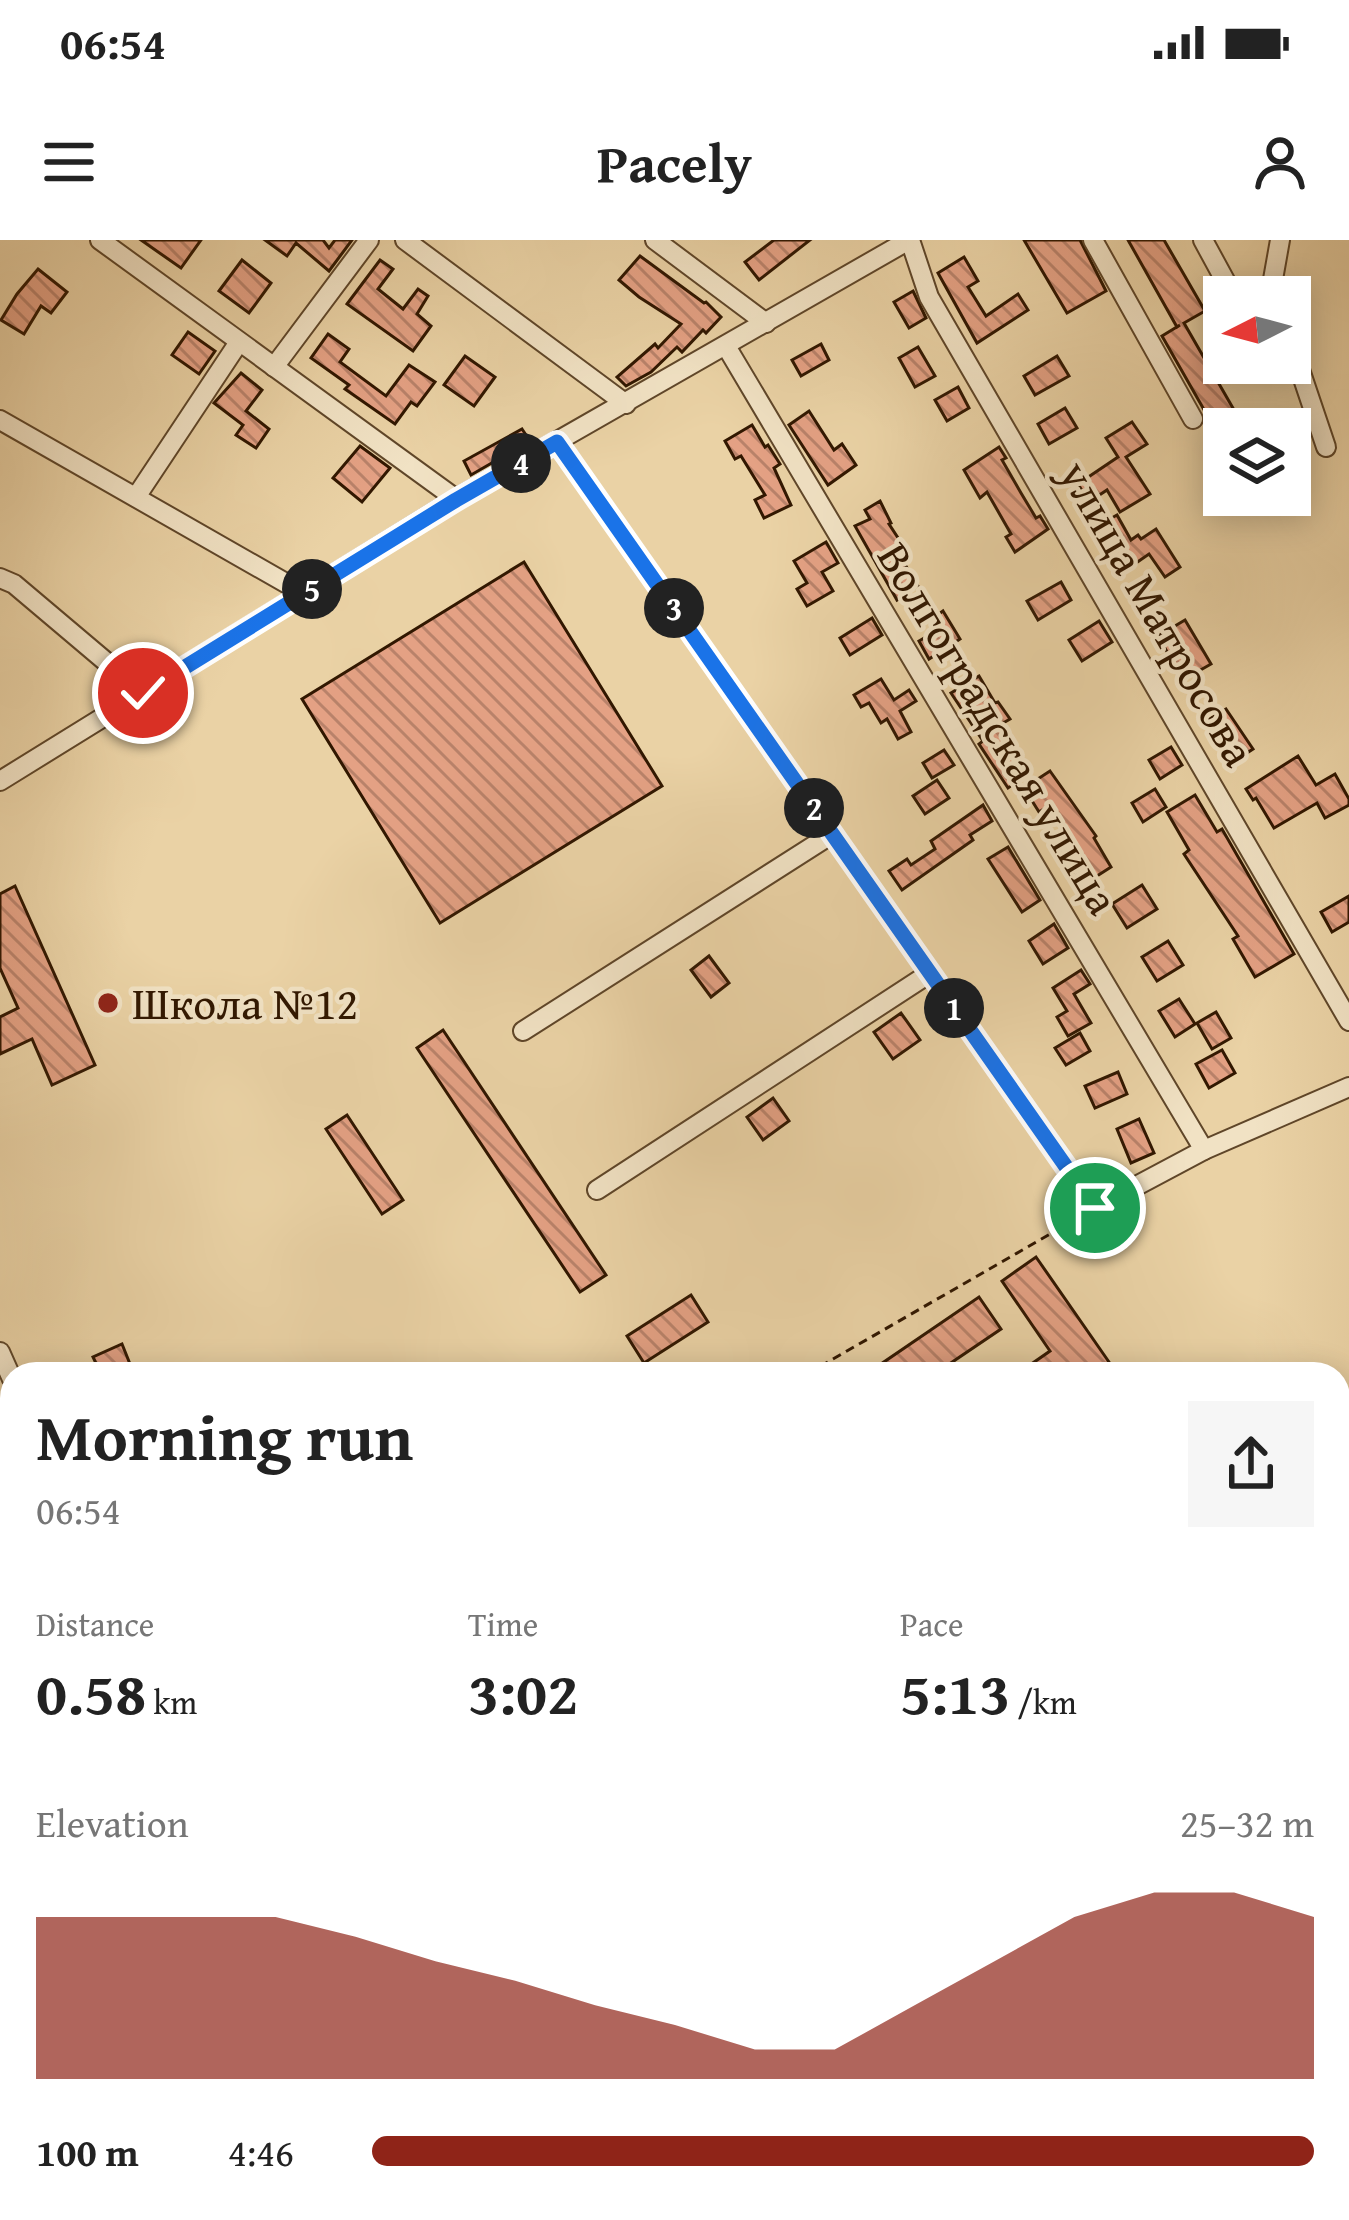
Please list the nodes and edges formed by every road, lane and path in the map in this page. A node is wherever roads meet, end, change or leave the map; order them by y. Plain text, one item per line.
1 (100, 240) edge
2 (369, 240) edge
3 (405, 240) edge
4 (655, 240) edge
5 (909, 240) edge
6 (1093, 240) edge
7 (1203, 240) edge
8 (1280, 240) edge
9 (1223, 276) edge
10 (1273, 276) edge
11 (766, 322) junction
12 (239, 342) junction
13 (726, 346) junction
14 (274, 367) junction
15 (1305, 384) edge
16 (626, 404) junction
17 (0, 419) edge
18 (1192, 419) dead end
19 (557, 442) junction
20 (1326, 447) dead end
21 (136, 497) junction
22 (456, 500) junction
23 (0, 578) edge
24 (305, 594) junction
25 (143, 693) junction
26 (0, 781) edge
27 (832, 834) junction
28 (930, 973) junction
29 (1349, 1021) edge
30 (523, 1031) dead end
31 (1349, 1087) edge
32 (1204, 1150) junction
33 (597, 1190) dead end
34 (1095, 1208) junction
35 (828, 1362) edge

1 - 12 street
2 - 14 street
3 - 16 street
4 - 11 street
5 - 11 street
5 - 29 street, улица Матросова
6 - 18 street
7 - 9 street
8 - 10 street
11 - 13 street
12 - 14 street
12 - 21 street
13 - 16 street
13 - 32 street, Волгоградская улица
14 - 22 street
15 - 20 street
16 - 19 street
17 - 21 street
19 - 22 street
19 - 27 street
21 - 24 street
22 - 24 street
23 - 25 street
24 - 25 street
25 - 26 street
27 - 28 street
27 - 30 street
28 - 33 street
28 - 34 street
31 - 32 street
32 - 34 street
34 - 35 path

